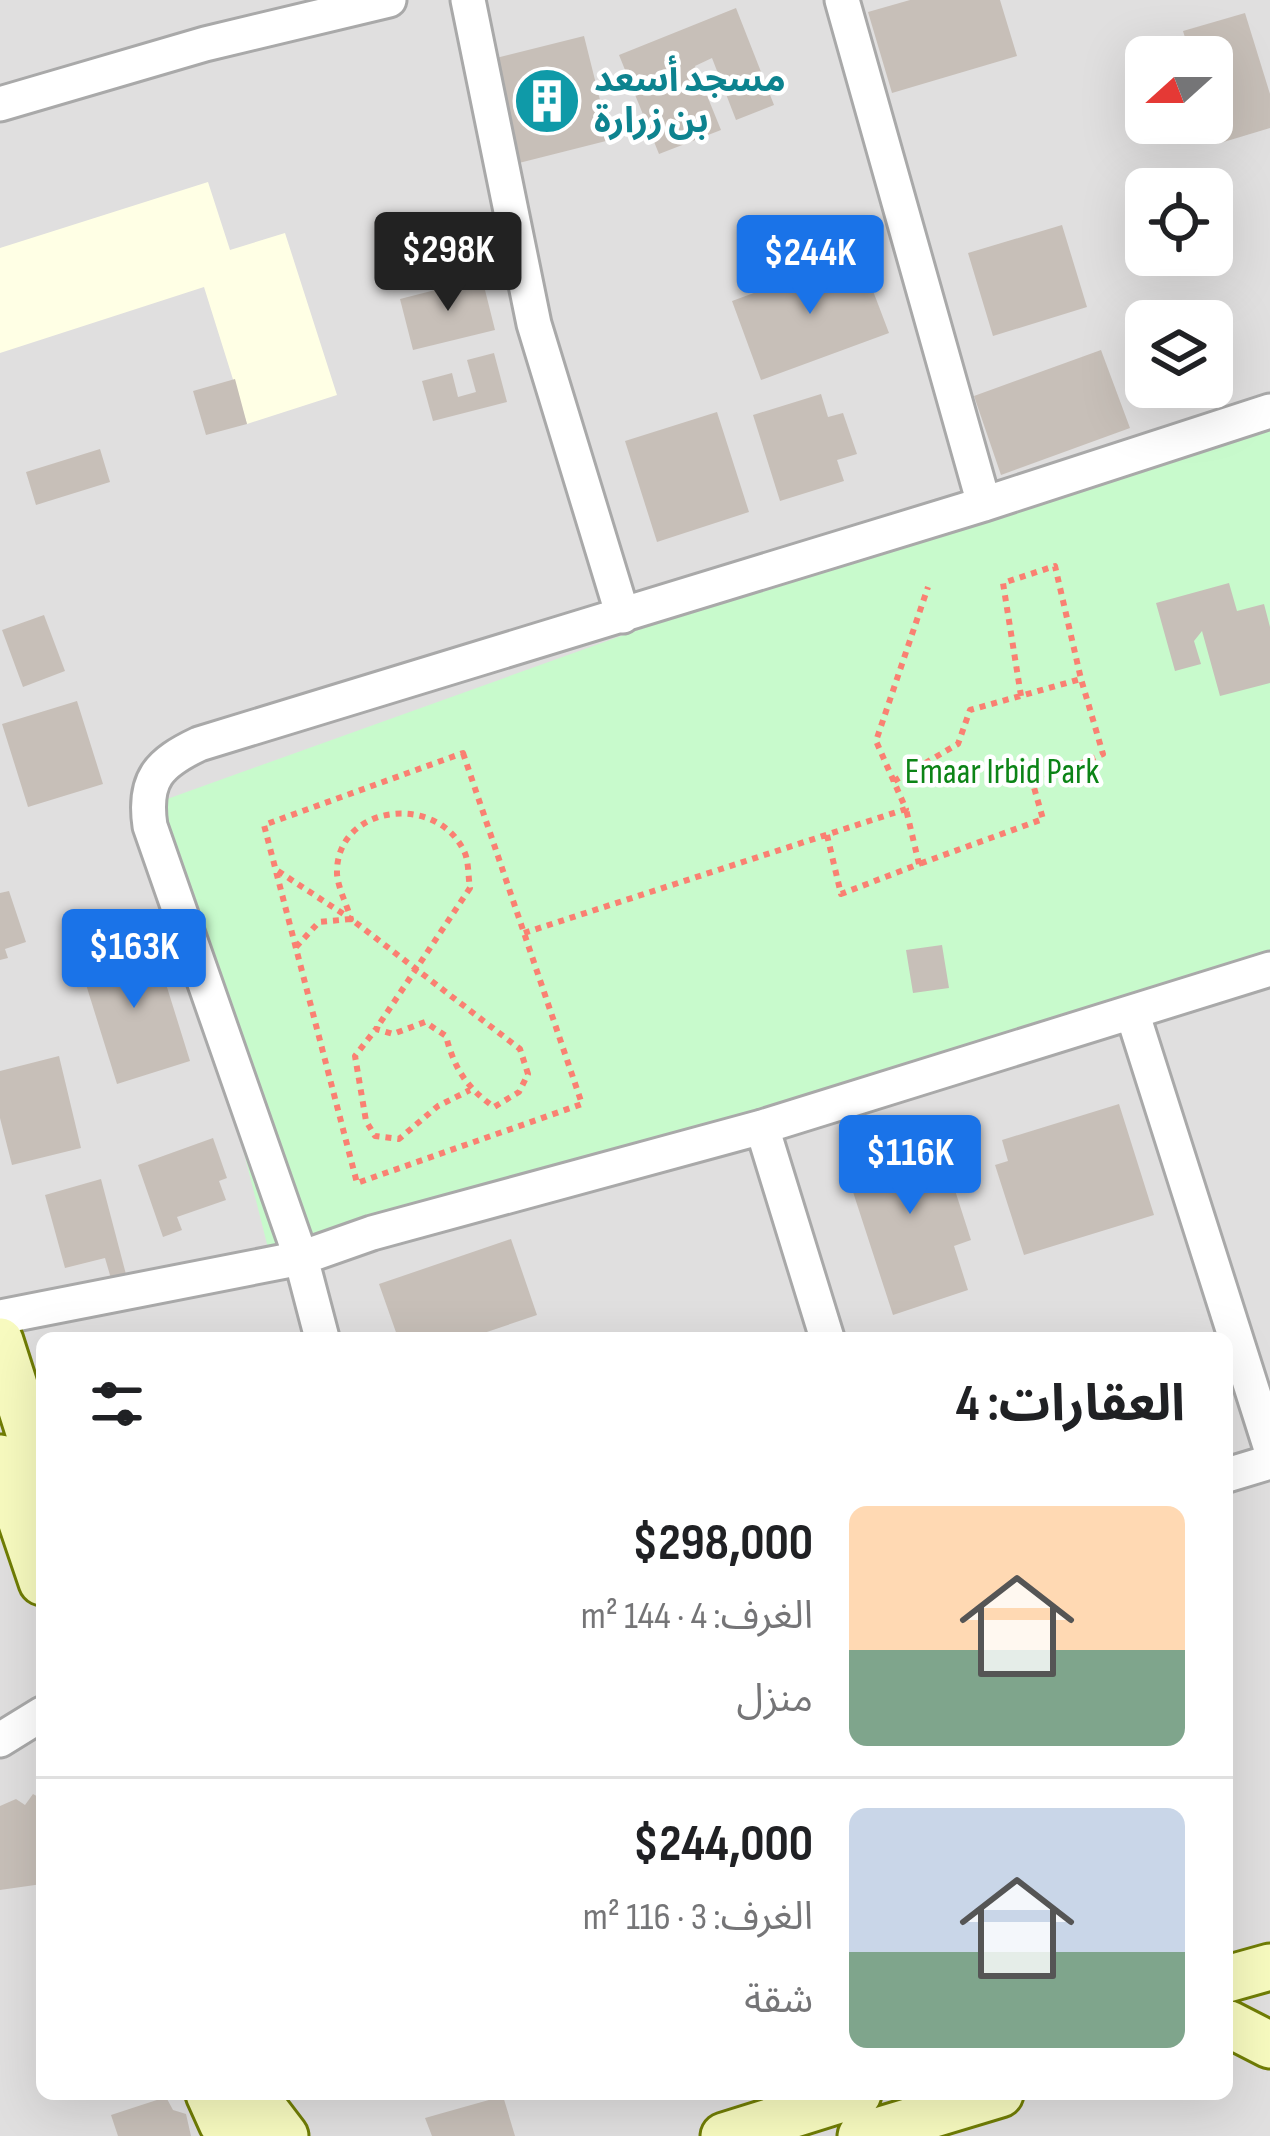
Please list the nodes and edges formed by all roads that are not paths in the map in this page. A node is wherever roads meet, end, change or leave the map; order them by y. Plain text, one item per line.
1 (389, 0) edge
2 (469, 0) edge
3 (842, 0) edge
4 (0, 104) edge
5 (1270, 411) edge
6 (985, 504) junction
7 (622, 616) junction
8 (1270, 969) edge
9 (1133, 1015) junction
10 (762, 1127) junction
11 (301, 1258) junction
12 (0, 1317) edge
13 (320, 1332) edge
14 (825, 1332) edge
15 (0, 1341) edge
16 (1270, 1446) edge
17 (36, 1454) edge
18 (0, 1458) edge
19 (1270, 1462) edge
20 (1233, 1473) edge
21 (36, 1564) edge
22 (36, 1718) edge
23 (0, 1740) edge
24 (1270, 1967) edge
25 (1238, 2010) edge
26 (1270, 2045) edge
27 (212, 2100) edge
28 (258, 2100) edge
29 (839, 2100) edge
30 (980, 2100) edge
31 (235, 2136) edge
32 (285, 2136) edge
33 (724, 2136) edge
34 (861, 2136) edge

1 - 4 street
2 - 7 street
3 - 6 street
5 - 6 street
6 - 7 street
7 - 11 street
8 - 9 street
9 - 10 street
9 - 16 street
10 - 11 street
10 - 14 street
11 - 12 street
11 - 13 street
15 - 17 street
18 - 21 street
19 - 20 street
22 - 23 street
24 - 25 street
25 - 26 street
27 - 31 street
28 - 32 street
29 - 33 street
30 - 34 street

